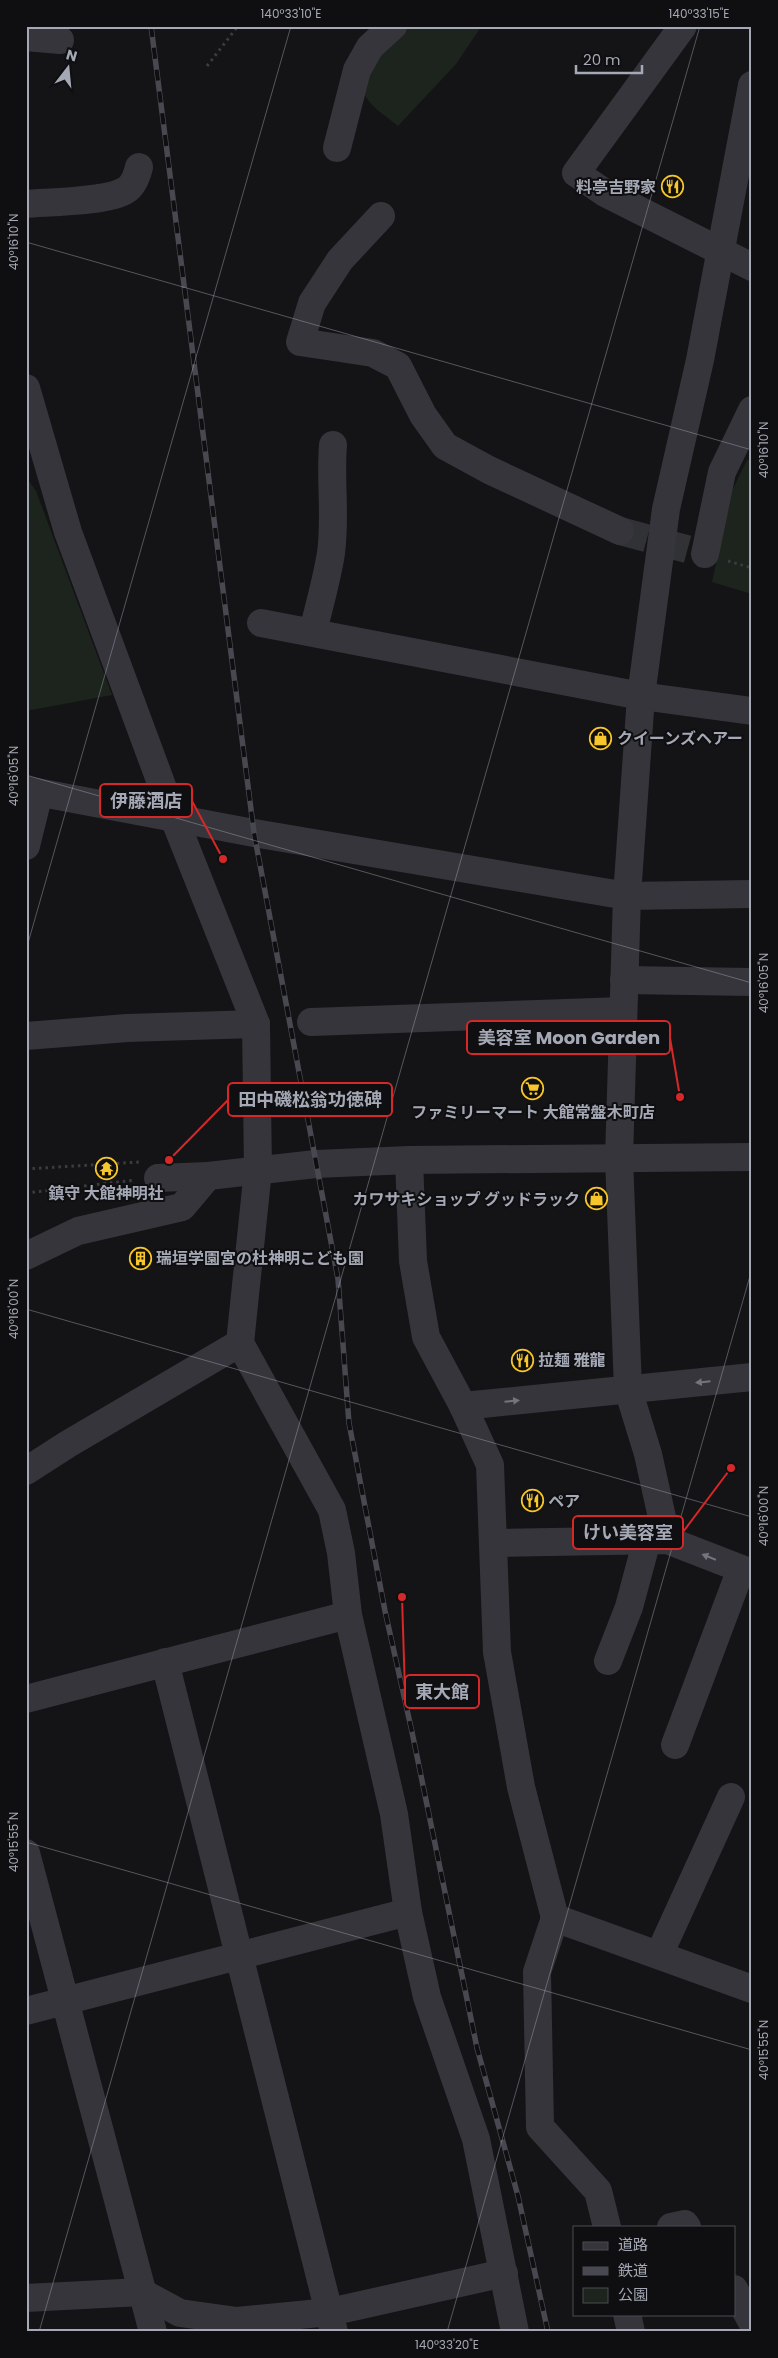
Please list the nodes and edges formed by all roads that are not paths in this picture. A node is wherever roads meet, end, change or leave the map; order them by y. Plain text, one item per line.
1 (393, 26) edge
2 (683, 26) edge
3 (26, 37) edge
4 (60, 40) dead end
5 (752, 85) edge
6 (337, 148) dead end
7 (140, 168) dead end
8 (26, 204) edge
9 (381, 216) dead end
10 (721, 250) junction
11 (752, 267) edge
12 (26, 388) edge
13 (752, 410) edge
14 (333, 444) dead end
15 (620, 531) tunnel mouth
16 (705, 554) dead end
17 (261, 622) dead end
18 (313, 632) junction
19 (641, 696) junction
20 (752, 711) edge
21 (33, 792) edge
22 (174, 818) junction
23 (26, 846) edge
24 (752, 894) edge
25 (627, 896) junction
26 (624, 980) junction
27 (752, 982) edge
28 (623, 1012) junction
29 (311, 1022) dead end
30 (256, 1024) junction
31 (26, 1036) edge
32 (752, 1157) edge
33 (619, 1158) junction
34 (409, 1160) junction
35 (258, 1170) junction
36 (208, 1176) junction
37 (158, 1178) road end
38 (26, 1256) edge
39 (240, 1343) junction
40 (752, 1377) edge
41 (628, 1389) junction
42 (463, 1406) junction
43 (68, 1444) junction
44 (26, 1451) edge
45 (26, 1472) edge
46 (657, 1540) junction
47 (494, 1543) junction
48 (746, 1571) edge
49 (348, 1615) junction
50 (608, 1661) dead end
51 (165, 1662) junction
52 (26, 1699) edge
53 (675, 1744) dead end
54 (731, 1798) dead end
55 (26, 1853) edge
56 (408, 1912) junction
57 (555, 1918) junction
58 (240, 1955) junction
59 (659, 1955) junction
60 (752, 1989) edge
61 (65, 2000) junction
62 (26, 2011) edge
63 (607, 2226) edge
64 (504, 2273) junction
65 (141, 2292) junction
66 (736, 2293) edge
67 (26, 2298) edge
68 (627, 2316) edge
69 (332, 2322) edge
70 (752, 2322) edge
71 (152, 2332) edge
72 (514, 2332) edge
73 (631, 2332) edge

1 - 6 street
2 - 10 street
3 - 4 street
5 - 10 street
7 - 8 street
9 - 15 street
10 - 11 street
10 - 19 street
12 - 22 street
13 - 16 street
14 - 18 street
17 - 18 street
18 - 19 street
19 - 20 street
19 - 25 street
21 - 22 street
21 - 23 street
22 - 25 street
22 - 30 street
24 - 25 street
25 - 26 street
26 - 27 street
26 - 28 street
28 - 29 street
28 - 33 street
30 - 31 street
30 - 35 street
32 - 33 street
33 - 34 street
33 - 41 street
34 - 35 street
34 - 42 street
35 - 36 street
35 - 39 street
36 - 37 street
36 - 38 street
39 - 43 street
39 - 49 street
40 -> 41 street
42 -> 41 street
41 - 46 street
42 - 47 street
43 - 44 street
43 - 45 street
46 - 47 street
48 -> 46 street
46 - 50 street
47 - 57 street
48 - 53 street
49 - 51 street
49 - 56 street
51 - 52 street
51 - 58 street
54 - 59 street
55 - 61 street
56 - 58 street
56 - 64 street
57 - 59 street
57 - 63 street
58 - 61 street
58 - 69 street
59 - 60 street
61 - 62 street
61 - 65 street
64 - 69 street
64 - 72 street
65 - 67 street
65 - 69 street
65 - 71 street
66 - 70 street
68 - 73 street

